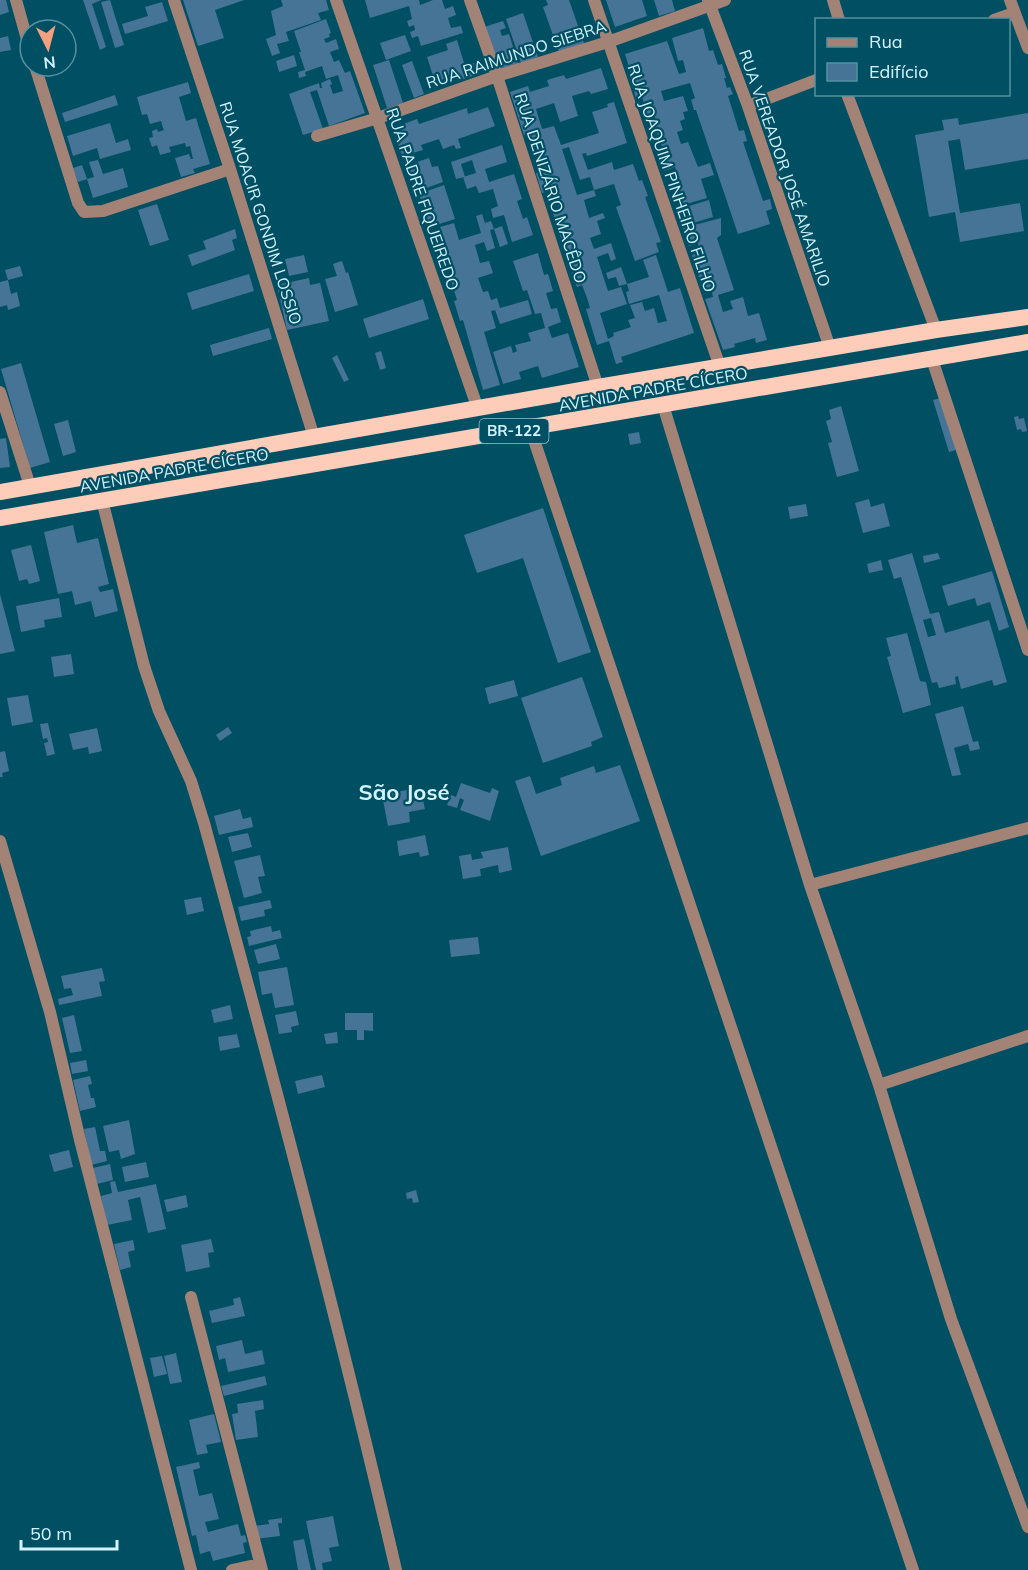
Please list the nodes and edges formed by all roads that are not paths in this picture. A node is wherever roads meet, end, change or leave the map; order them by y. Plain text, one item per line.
1 (16, 0) edge
2 (174, 0) edge
3 (336, 0) edge
4 (470, 0) edge
5 (594, 0) edge
6 (725, 0) edge
7 (833, 0) edge
8 (1010, 0) edge
9 (709, 3) edge
10 (1014, 13) junction
11 (21, 18) edge
12 (838, 18) edge
13 (1000, 18) edge
14 (608, 42) junction
15 (1028, 48) edge
16 (497, 76) junction
17 (39, 78) edge
18 (815, 80) edge
19 (848, 96) edge
20 (748, 106) junction
21 (378, 118) junction
22 (316, 136) dead end
23 (230, 169) junction
24 (1028, 317) edge
25 (936, 330) junction
26 (1028, 342) edge
27 (830, 348) junction
28 (932, 359) junction
29 (720, 367) junction
30 (598, 387) junction
31 (0, 392) edge
32 (663, 405) junction
33 (478, 409) junction
34 (530, 428) junction
35 (314, 437) junction
36 (30, 486) junction
37 (0, 492) edge
38 (102, 500) junction
39 (0, 518) edge
40 (1028, 650) edge
41 (1028, 828) edge
42 (0, 841) edge
43 (810, 885) junction
44 (1026, 1037) edge
45 (879, 1085) junction
46 (191, 1297) dead end
47 (1028, 1527) edge
48 (261, 1567) edge
49 (191, 1570) edge
50 (232, 1570) edge
51 (396, 1570) edge
52 (912, 1570) edge

1 - 11 street
2 - 23 street, RUA MOACIR GONDIM LOSSIO
3 - 21 street, RUA PADRE FIQUEIREDO
4 - 16 street, RUA DENIZÁRIO MACÊDO
5 - 14 street, RUA JOAQUIM PINHEIRO FILHO
6 - 9 street, RUA RAIMUNDO SIEBRA
7 - 12 street
8 - 10 street
9 - 14 street, RUA RAIMUNDO SIEBRA
9 - 20 street, RUA VEREADOR JOSÉ AMARILIO
10 - 13 street
10 - 15 street
14 - 16 street, RUA RAIMUNDO SIEBRA
14 - 29 street, RUA JOAQUIM PINHEIRO FILHO
16 - 21 street, RUA RAIMUNDO SIEBRA
16 - 30 street, RUA DENIZÁRIO MACÊDO
17 - 23 street
18 - 20 street
19 - 25 street
20 - 27 street, RUA VEREADOR JOSÉ AMARILIO
21 - 22 street, RUA RAIMUNDO SIEBRA
21 - 33 street, RUA PADRE FIQUEIREDO
23 - 35 street, RUA MOACIR GONDIM LOSSIO
24 - 25 highway, AVENIDA PADRE CÍCERO / BR-122
25 - 27 highway, AVENIDA PADRE CÍCERO / BR-122
26 - 28 highway, AVENIDA PADRE CÍCERO / BR-122
27 - 29 highway, AVENIDA PADRE CÍCERO / BR-122
28 - 32 highway, AVENIDA PADRE CÍCERO / BR-122
28 - 40 street
29 - 30 highway, AVENIDA PADRE CÍCERO / BR-122
30 - 33 highway, AVENIDA PADRE CÍCERO / BR-122
31 - 36 street
32 - 34 highway, AVENIDA PADRE CÍCERO / BR-122
32 - 43 street
33 - 35 highway, AVENIDA PADRE CÍCERO / BR-122
34 - 38 highway, AVENIDA PADRE CÍCERO / BR-122
34 - 52 street
35 - 36 highway, AVENIDA PADRE CÍCERO / BR-122
36 - 37 highway, AVENIDA PADRE CÍCERO / BR-122
38 - 39 highway, AVENIDA PADRE CÍCERO / BR-122
38 - 51 street
41 - 43 street
42 - 49 street
43 - 45 street
44 - 45 street
45 - 47 street
46 - 48 street
48 - 50 street

